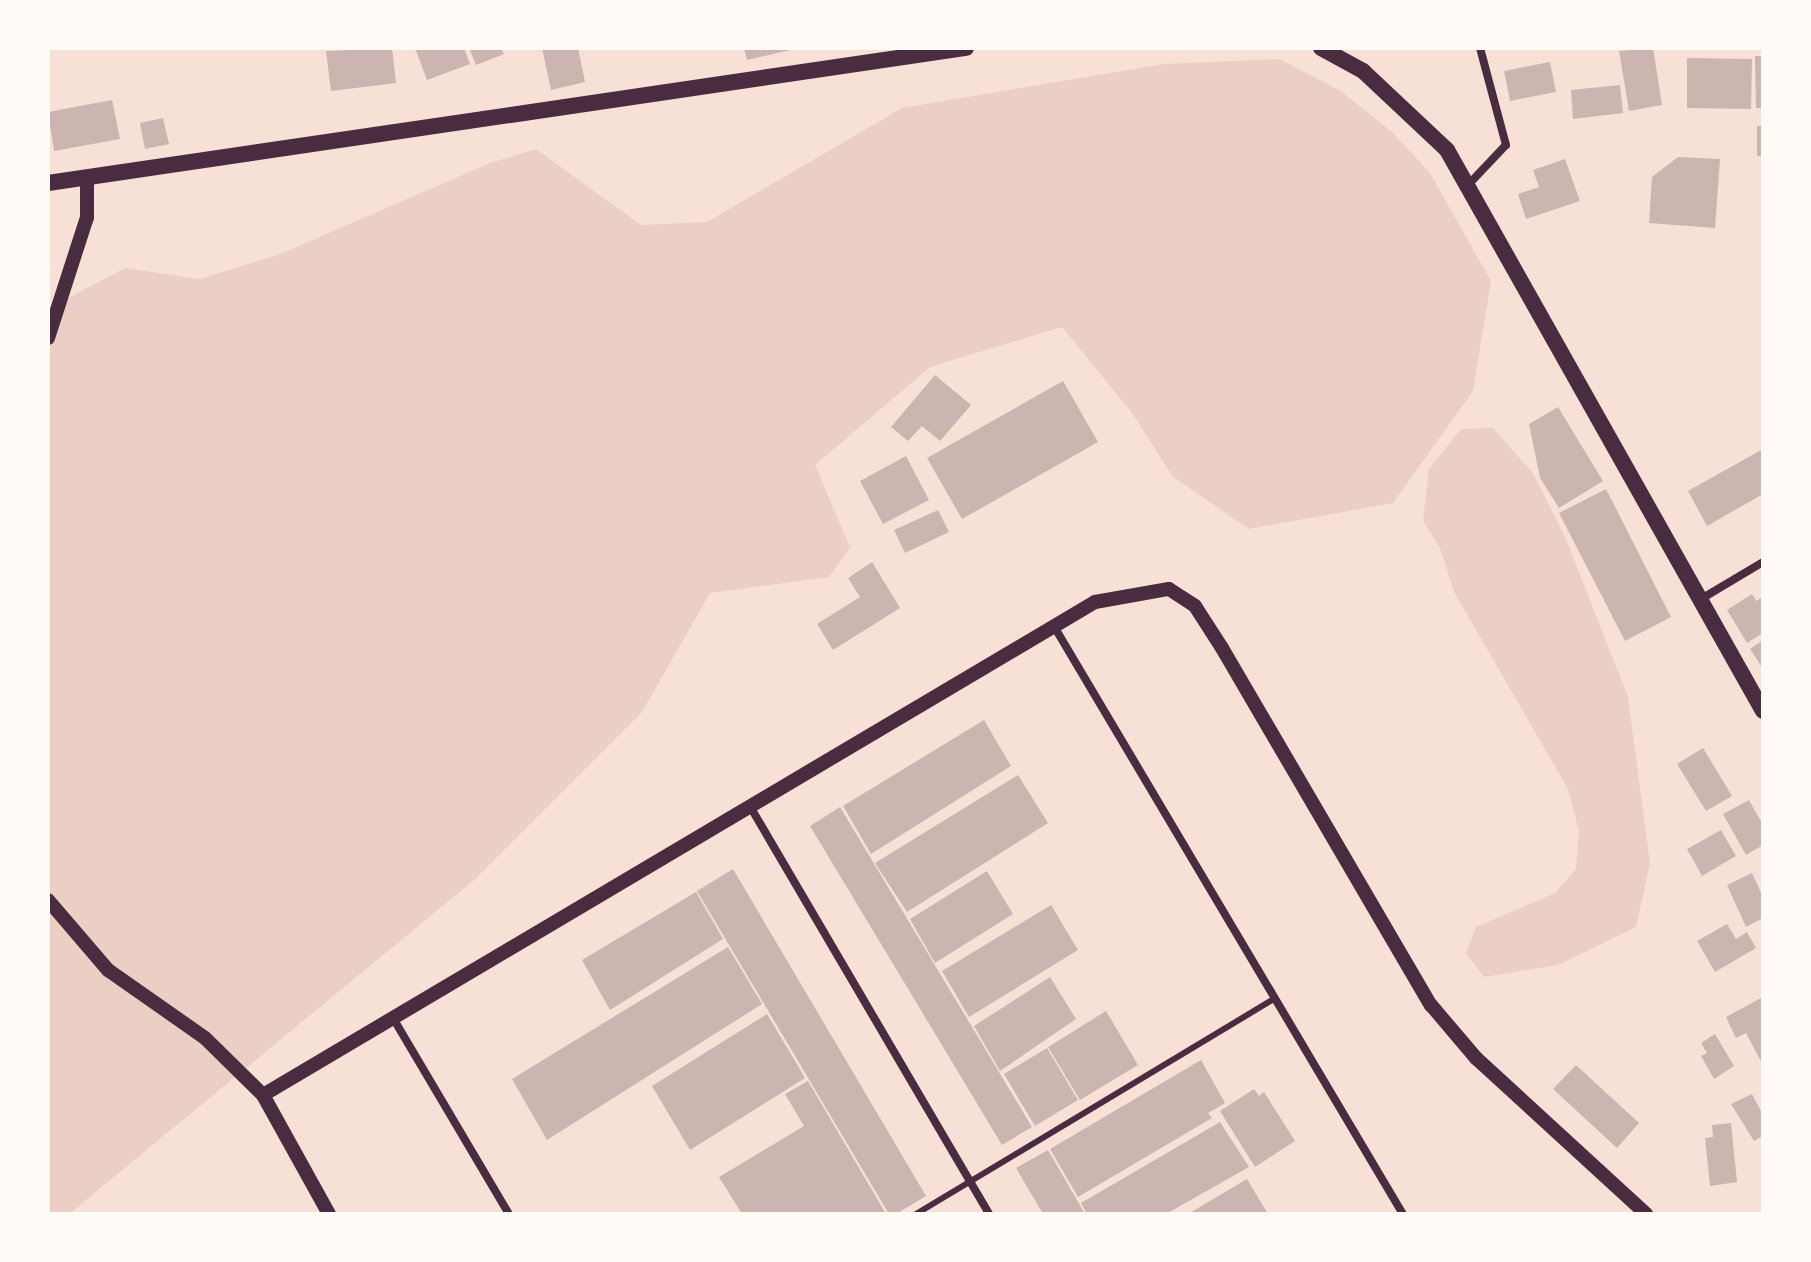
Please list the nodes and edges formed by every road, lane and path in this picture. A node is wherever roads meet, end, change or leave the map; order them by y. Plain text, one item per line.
1 (966, 48) edge
2 (1321, 48) edge
3 (1480, 48) edge
4 (87, 177) junction
5 (48, 183) edge
6 (1468, 186) junction
7 (48, 338) edge
8 (1763, 562) edge
9 (1701, 599) junction
10 (1055, 628) junction
11 (1763, 711) edge
12 (751, 808) junction
13 (48, 900) edge
14 (1275, 998) junction
15 (393, 1018) junction
16 (263, 1095) junction
17 (970, 1182) junction
18 (329, 1214) edge
19 (509, 1214) edge
20 (916, 1214) edge
21 (989, 1214) edge
22 (1403, 1214) edge
23 (1646, 1214) edge

1 - 4 main road
2 - 6 main road
3 - 6 street
4 - 5 main road
4 - 7 street
6 - 9 main road
8 - 9 street
9 - 11 main road
10 - 12 street
10 - 14 street
10 - 23 street
12 - 15 street
12 - 17 street
13 - 16 street
14 - 17 lane
14 - 22 street
15 - 16 street
15 - 19 street
16 - 18 street
17 - 20 lane
17 - 21 street

